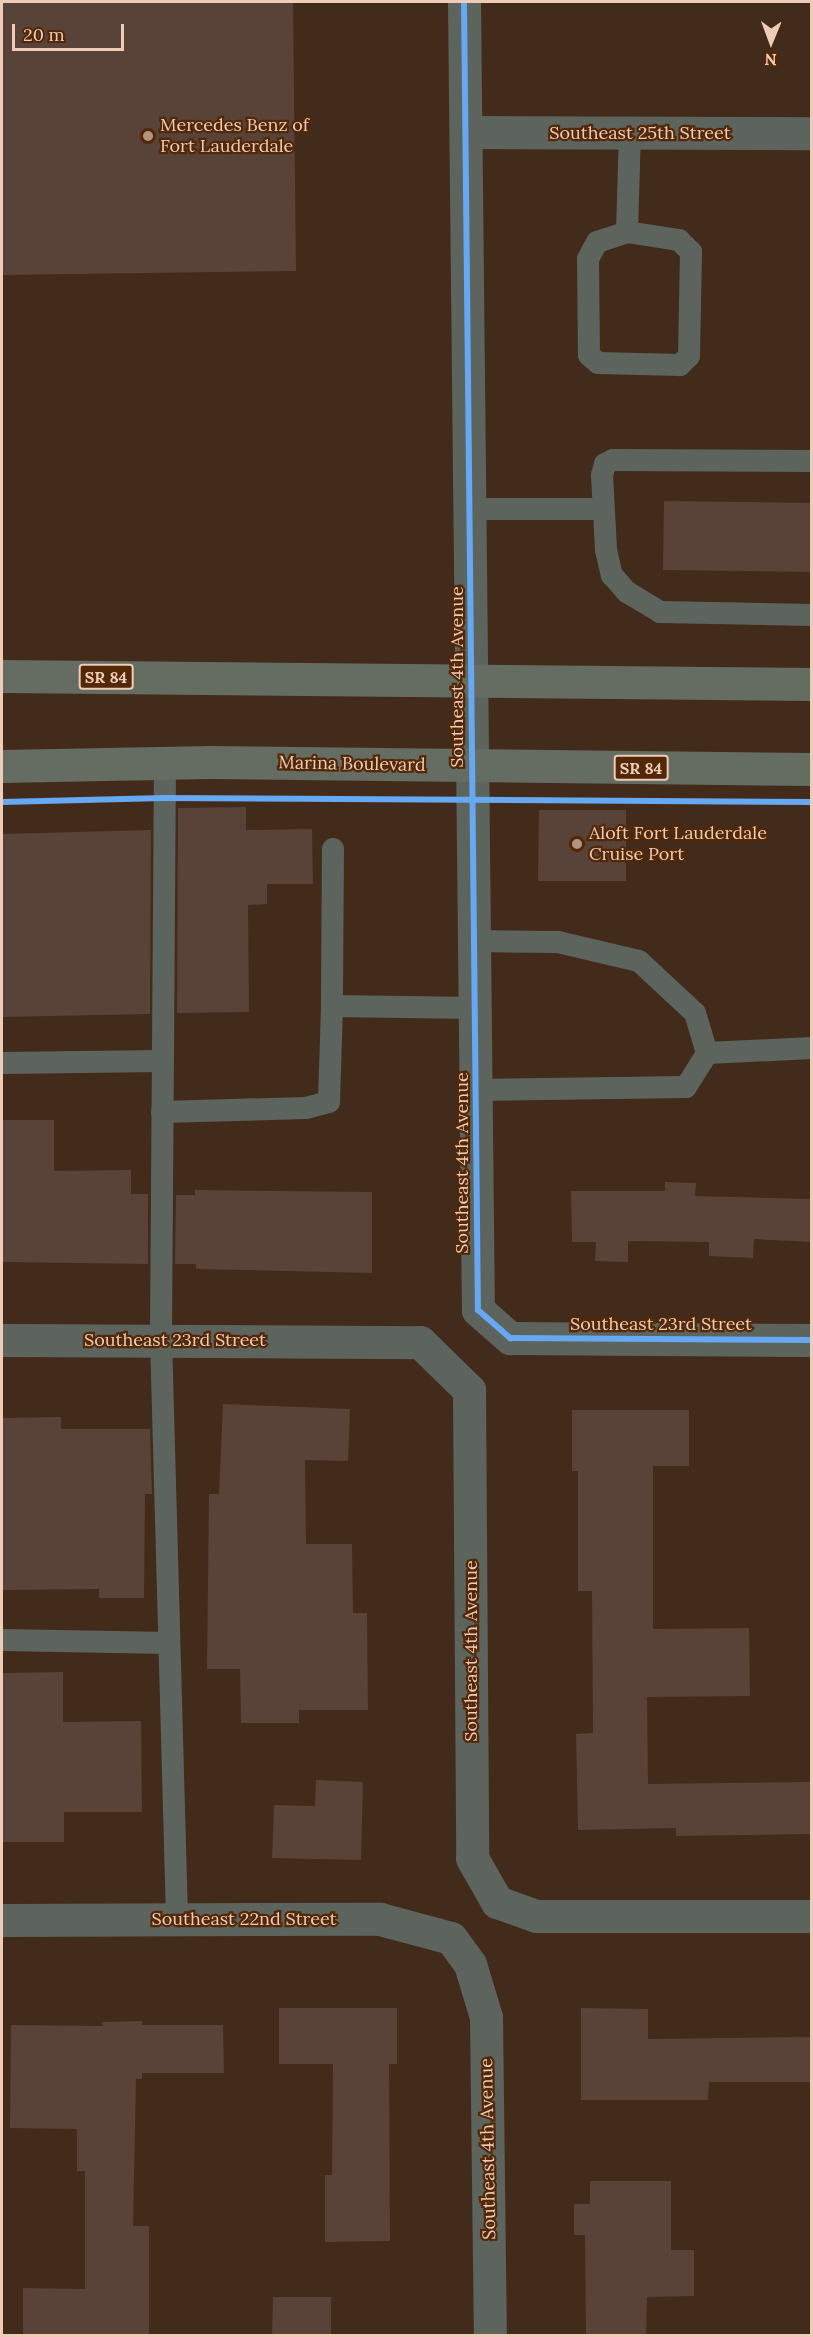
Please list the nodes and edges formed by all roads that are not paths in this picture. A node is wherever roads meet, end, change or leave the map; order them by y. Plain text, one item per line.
1 (464, 2) edge
2 (468, 132) junction
3 (630, 133) junction
4 (812, 133) edge
5 (627, 232) junction
6 (812, 461) edge
7 (471, 509) junction
8 (603, 509) junction
9 (812, 615) edge
10 (2, 676) edge
11 (473, 680) junction
12 (812, 684) edge
13 (165, 762) junction
14 (2, 766) edge
15 (471, 766) junction
16 (812, 769) edge
17 (333, 849) dead end
18 (475, 941) junction
19 (332, 1006) junction
20 (476, 1008) junction
21 (812, 1048) edge
22 (707, 1053) junction
23 (161, 1061) junction
24 (2, 1063) edge
25 (476, 1090) junction
26 (162, 1112) junction
27 (161, 1338) junction
28 (510, 1338) joint
29 (2, 1340) edge
30 (812, 1340) edge
31 (420, 1342) joint
32 (2, 1640) edge
33 (169, 1642) junction
34 (812, 1916) edge
35 (177, 1919) junction
36 (2, 1920) edge
37 (470, 1964) joint
38 (490, 2336) edge

1 - 2 street, Southeast 4th Avenue
2 - 3 street, Southeast 25th Street
2 - 7 street, Southeast 4th Avenue
3 - 4 street, Southeast 25th Street
3 - 5 lane
5 - 5 lane
6 - 8 lane
7 - 8 lane
7 - 11 street, Southeast 4th Avenue
8 - 9 lane
10 - 11 main road, SR 84
11 - 12 main road, SR 84
11 - 15 street, Southeast 4th Avenue
13 - 14 main road, Marina Boulevard / SR 84
13 - 15 main road, Marina Boulevard / SR 84
13 - 23 lane
15 - 16 main road, Marina Boulevard / SR 84
15 - 18 street, Southeast 4th Avenue
17 - 19 lane
18 - 20 street, Southeast 4th Avenue
18 - 22 lane
19 - 20 lane
19 - 26 lane
20 - 25 street, Southeast 4th Avenue
21 - 22 lane
22 - 25 lane
23 - 24 lane
23 - 26 lane
25 - 28 street, Southeast 4th Avenue
26 - 27 lane
27 - 29 street, Southeast 23rd Street
27 - 31 street, Southeast 23rd Street
27 - 33 lane
28 - 30 street, Southeast 23rd Street
31 - 34 street, Southeast 4th Avenue
32 - 33 lane
33 - 35 lane
35 - 36 street, Southeast 22nd Street
35 - 37 street, Southeast 22nd Street
37 - 38 street, Southeast 4th Avenue

